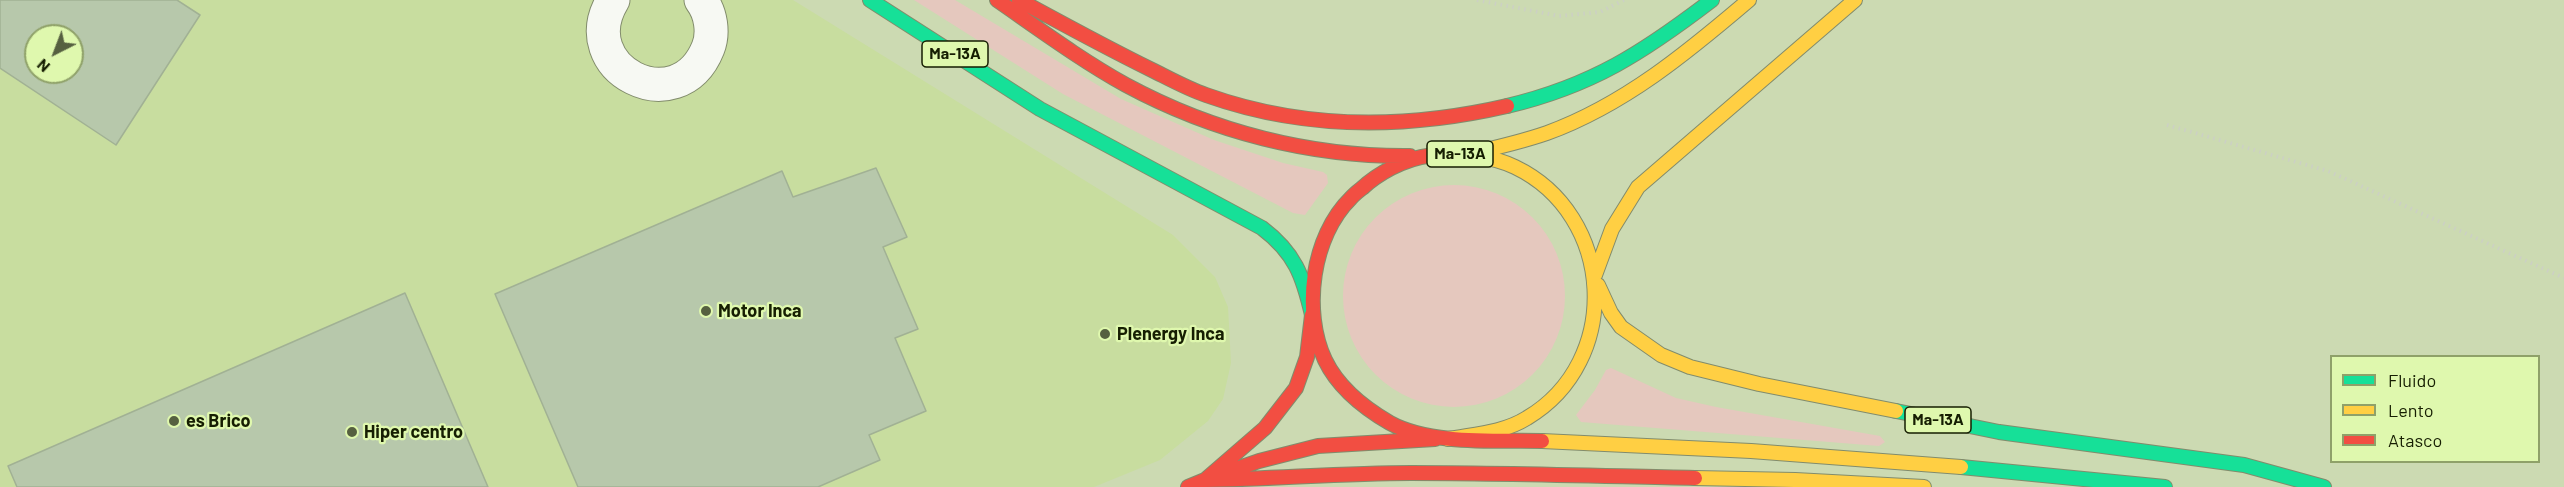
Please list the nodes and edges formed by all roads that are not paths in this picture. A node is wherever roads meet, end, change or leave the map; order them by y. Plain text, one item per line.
1 (701, 0) edge
2 (870, 0) edge
3 (997, 0) edge
4 (1019, 0) edge
5 (1712, 0) edge
6 (1749, 0) edge
7 (1855, 0) edge
8 (610, 3) edge
9 (1468, 154) junction
10 (1426, 156) junction
11 (1595, 275) junction
12 (1312, 315) junction
13 (1448, 439) junction
14 (1199, 485) edge
15 (1924, 487) edge
16 (2165, 487) edge
17 (2325, 487) edge

1 - 8 street
2 - 12 main road, Ma-13A
3 - 10 main road, Ma-13A
4 - 5 main road
6 - 9 main road
7 - 11 main road
9 - 10 main road, Ma-13A
9 - 11 main road, Ma-13A
10 - 12 main road, Ma-13A
11 - 13 main road, Ma-13A
11 - 17 main road, Ma-13A
12 - 13 main road, Ma-13A
12 - 14 main road
13 - 14 main road
13 - 16 main road, Ma-13A
14 - 15 main road

